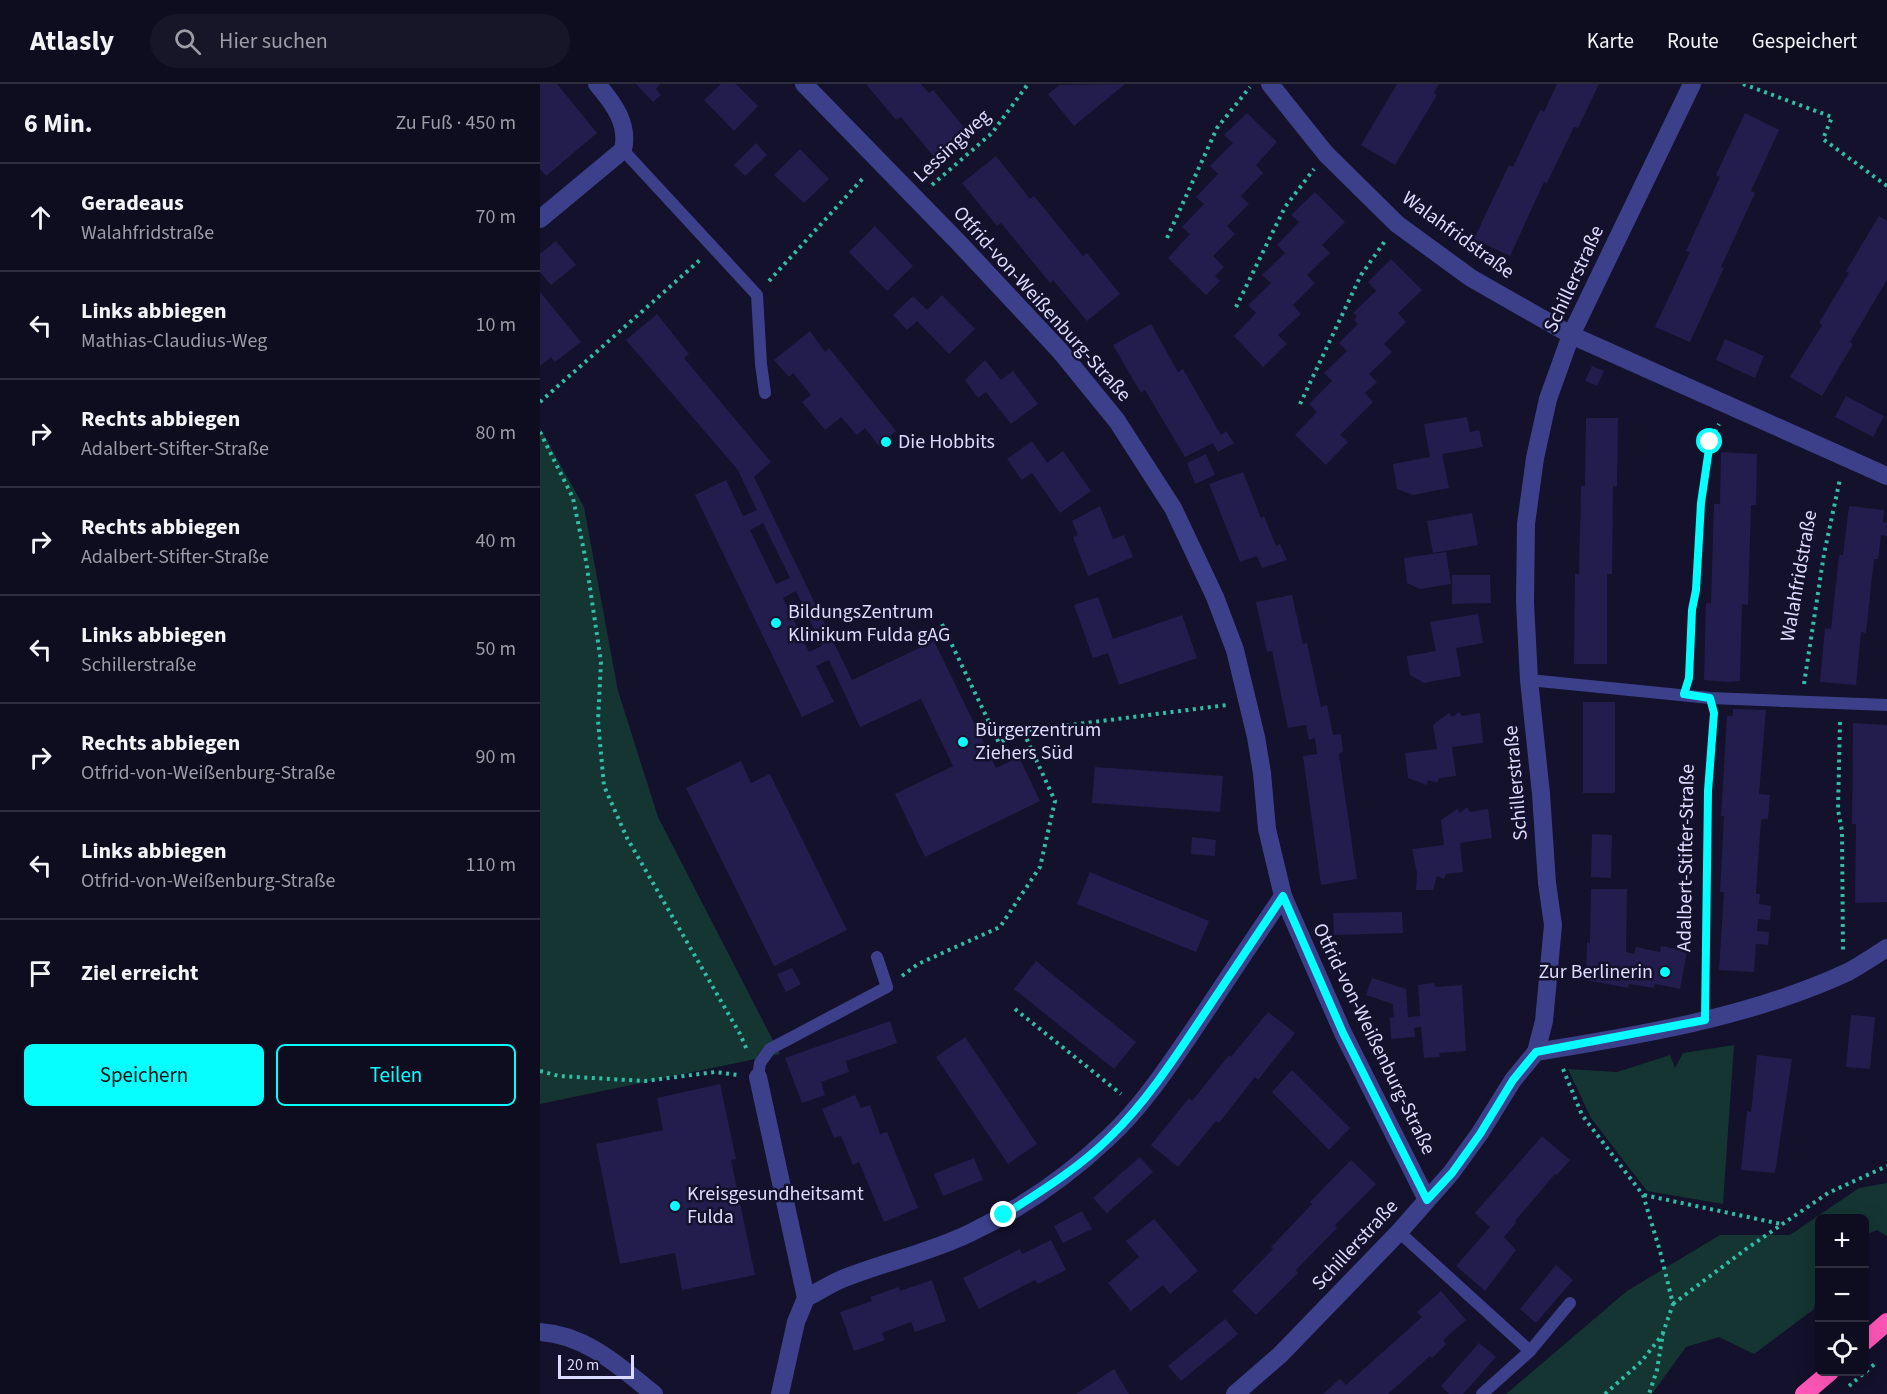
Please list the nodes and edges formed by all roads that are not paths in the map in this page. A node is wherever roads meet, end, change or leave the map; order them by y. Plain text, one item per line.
1 (597, 84) edge
2 (804, 84) edge
3 (1270, 84) edge
4 (1692, 84) edge
5 (623, 150) junction
6 (540, 219) edge
7 (1571, 335) junction
8 (765, 393) dead end
9 (1887, 476) edge
10 (1529, 680) junction
11 (1887, 705) edge
12 (1283, 896) junction
13 (1887, 948) edge
14 (876, 957) dead end
15 (1536, 1052) junction
16 (758, 1077) joint
17 (1427, 1200) junction
18 (1399, 1232) junction
19 (806, 1298) junction
20 (1570, 1303) dead end
21 (1887, 1322) edge
22 (540, 1332) edge
23 (1869, 1338) edge
24 (1530, 1351) junction
25 (1824, 1376) edge
26 (654, 1394) edge
27 (780, 1394) edge
28 (1235, 1394) edge
29 (1482, 1394) edge
30 (1804, 1394) edge

1 - 5 street
2 - 12 street, Otfrid-von-Weißenburg-Straße
3 - 7 street, Walahfridstraße
4 - 7 street, Schillerstraße
5 - 6 street
5 - 8 lane
7 - 9 street, Walahfridstraße
7 - 10 street, Schillerstraße
10 - 11 lane
10 - 15 street, Schillerstraße
12 - 17 street, Otfrid-von-Weißenburg-Straße
12 - 19 street
13 - 15 street
14 - 16 lane
15 - 17 street, Schillerstraße
16 - 19 street
17 - 18 street, Schillerstraße
18 - 24 lane
18 - 28 street, Schillerstraße
19 - 27 street
20 - 24 lane
21 - 23 highway
22 - 26 street
24 - 29 lane
25 - 30 highway

